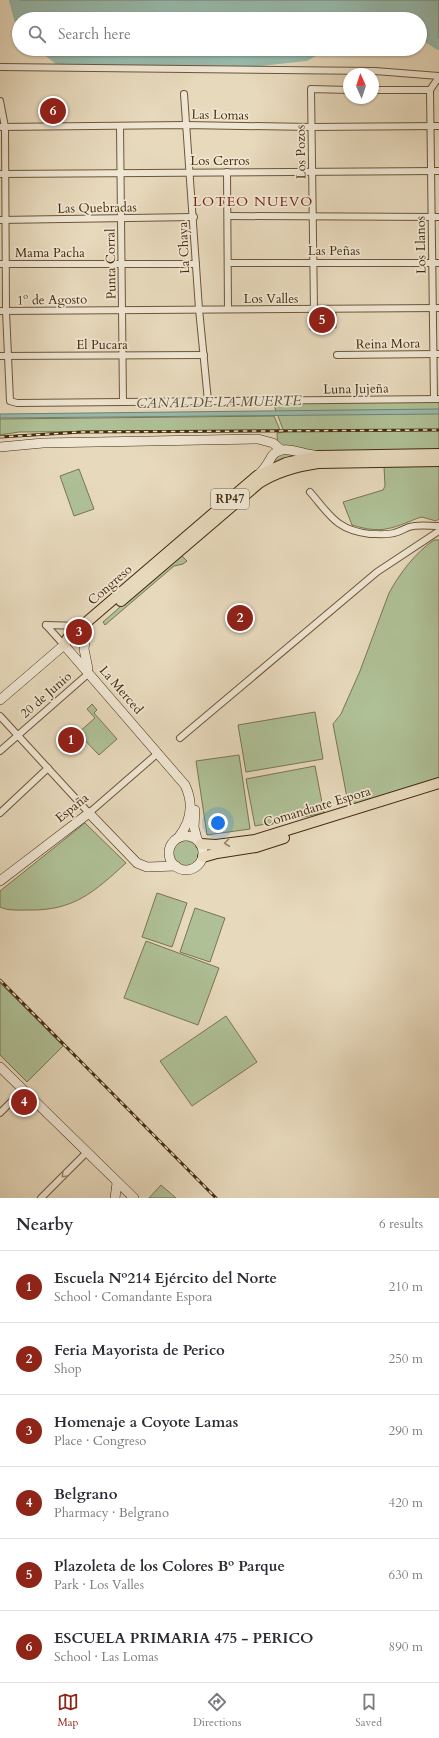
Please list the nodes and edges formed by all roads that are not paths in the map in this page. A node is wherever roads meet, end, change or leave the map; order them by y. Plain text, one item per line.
1 (0, 67) edge
2 (439, 76) edge
3 (343, 90) edge
4 (379, 90) edge
5 (430, 90) junction
6 (184, 94) dead end
7 (1, 101) edge
8 (185, 125) junction
9 (120, 126) junction
10 (430, 126) junction
11 (439, 126) edge
12 (2, 127) edge
13 (312, 127) junction
14 (190, 171) junction
15 (430, 171) junction
16 (439, 171) edge
17 (121, 172) junction
18 (227, 172) junction
19 (312, 172) junction
20 (2, 174) edge
21 (228, 216) junction
22 (194, 217) junction
23 (313, 217) junction
24 (436, 217) edge
25 (121, 218) junction
26 (3, 220) edge
27 (313, 262) junction
28 (228, 263) junction
29 (436, 263) edge
30 (3, 264) edge
31 (121, 264) junction
32 (196, 264) junction
33 (436, 308) edge
34 (199, 309) junction
35 (122, 310) junction
36 (228, 310) junction
37 (314, 310) junction
38 (3, 311) edge
39 (436, 354) edge
40 (204, 355) junction
41 (337, 355) dead end
42 (0, 356) edge
43 (7, 356) junction
44 (123, 356) junction
45 (436, 399) edge
46 (208, 401) junction
47 (123, 402) junction
48 (0, 448) edge
49 (281, 450) junction
50 (439, 454) edge
51 (318, 456) junction
52 (439, 461) edge
53 (257, 476) junction
54 (310, 492) dead end
55 (439, 526) edge
56 (439, 531) edge
57 (84, 628) junction
58 (64, 645) junction
59 (89, 673) junction
60 (0, 700) edge
61 (0, 716) edge
62 (17, 735) junction
63 (180, 738) dead end
64 (0, 751) edge
65 (158, 753) junction
66 (48, 768) junction
67 (439, 783) edge
68 (439, 788) edge
69 (0, 813) edge
70 (89, 813) junction
71 (178, 838) junction
72 (199, 842) junction
73 (169, 852) junction
74 (203, 857) junction
75 (154, 866) junction
76 (176, 866) junction
77 (0, 881) edge
78 (0, 1067) edge
79 (23, 1090) junction
80 (0, 1113) edge
81 (87, 1152) junction
82 (117, 1183) junction
83 (41, 1198) edge
84 (115, 1198) edge
85 (134, 1198) edge

1 - 2 street
2 - 5 street
3 - 13 street, Los Pozos
4 - 5 street
5 - 10 street, Los Llanos
6 - 8 street, La Chaya
7 - 12 street
8 - 9 street, Las Lomas
8 - 13 street, Las Lomas
8 - 14 street, La Chaya
9 - 12 street, Las Lomas
9 - 17 street, Punta Corral
10 - 11 street, Las Lomas
10 - 13 street, Las Lomas
10 - 15 street, Los Llanos
12 - 20 street
13 - 19 street, Los Pozos
14 - 17 street, Los Cerros
14 - 18 street, Los Cerros
14 - 22 street, La Chaya
15 - 16 street, Los Cerros
15 - 19 street, Los Cerros
15 - 24 street, Los Llanos
17 - 20 street, Los Cerros
17 - 25 street, Punta Corral
18 - 19 street, Los Cerros
18 - 21 street
19 - 23 street, Los Pozos
20 - 26 street
21 - 23 street
21 - 28 street
22 - 25 street, Las Quebradas
22 - 32 street, La Chaya
23 - 24 street
23 - 27 street, Los Pozos
24 - 29 street, Los Llanos
25 - 26 street, Las Quebradas
25 - 31 street, Punta Corral
26 - 30 street
27 - 28 street, Las Peñas
27 - 29 street, Las Peñas
27 - 37 street, Los Pozos
28 - 36 street
29 - 33 street, Los Llanos
30 - 31 street, Mama Pacha
30 - 38 street
31 - 32 street, Mama Pacha
31 - 35 street, Punta Corral
32 - 34 street, La Chaya
33 - 37 street, Los Valles
33 - 39 street, Los Llanos
34 - 35 street, 1º de Agosto
34 - 36 street, Los Valles
34 - 40 street, La Chaya
35 - 38 street, 1º de Agosto
35 - 44 street, Punta Corral
36 - 37 street, Los Valles
38 - 43 street
39 - 41 street, Reina Mora
39 - 45 street, Los Llanos
40 - 44 street, El Pucara
40 - 46 street, La Chaya
42 - 43 street, El Pucara
43 - 44 street, El Pucara
43 - 47 street, Luna Jujeña
44 - 47 street, Punta Corral
45 - 46 street, Luna Jujeña
46 - 47 street, Luna Jujeña
48 - 49 street
49 - 51 street
49 - 53 street
50 - 51 main road, Congreso / RP47
51 - 53 main road, Congreso / RP47
52 - 57 main road, Congreso / RP47
53 - 57 main road, Congreso / RP47
54 - 55 street
56 - 63 street
57 - 58 main road, Congreso / RP47
57 - 58 street
57 - 59 street
58 - 59 street, La Merced
58 - 60 street, RP47
59 - 62 street, 20 de Junio
59 - 65 street, La Merced
61 - 62 street
62 - 64 street, 20 de Junio
62 - 66 street
65 - 70 street, España
65 - 71 street
65 - 72 street
66 - 69 street
66 - 70 street
67 -> 72 main road, Comandante Espora
68 - 74 main road, Comandante Espora
70 - 75 street
70 - 77 street, España
71 - 72 street
71 - 73 street
72 - 74 street
73 - 75 street
73 - 76 street
74 - 76 street
75 - 76 street
78 - 79 street
79 - 80 street
79 - 81 street
81 - 82 street
81 -> 83 street
82 - 84 street
82 - 85 street

